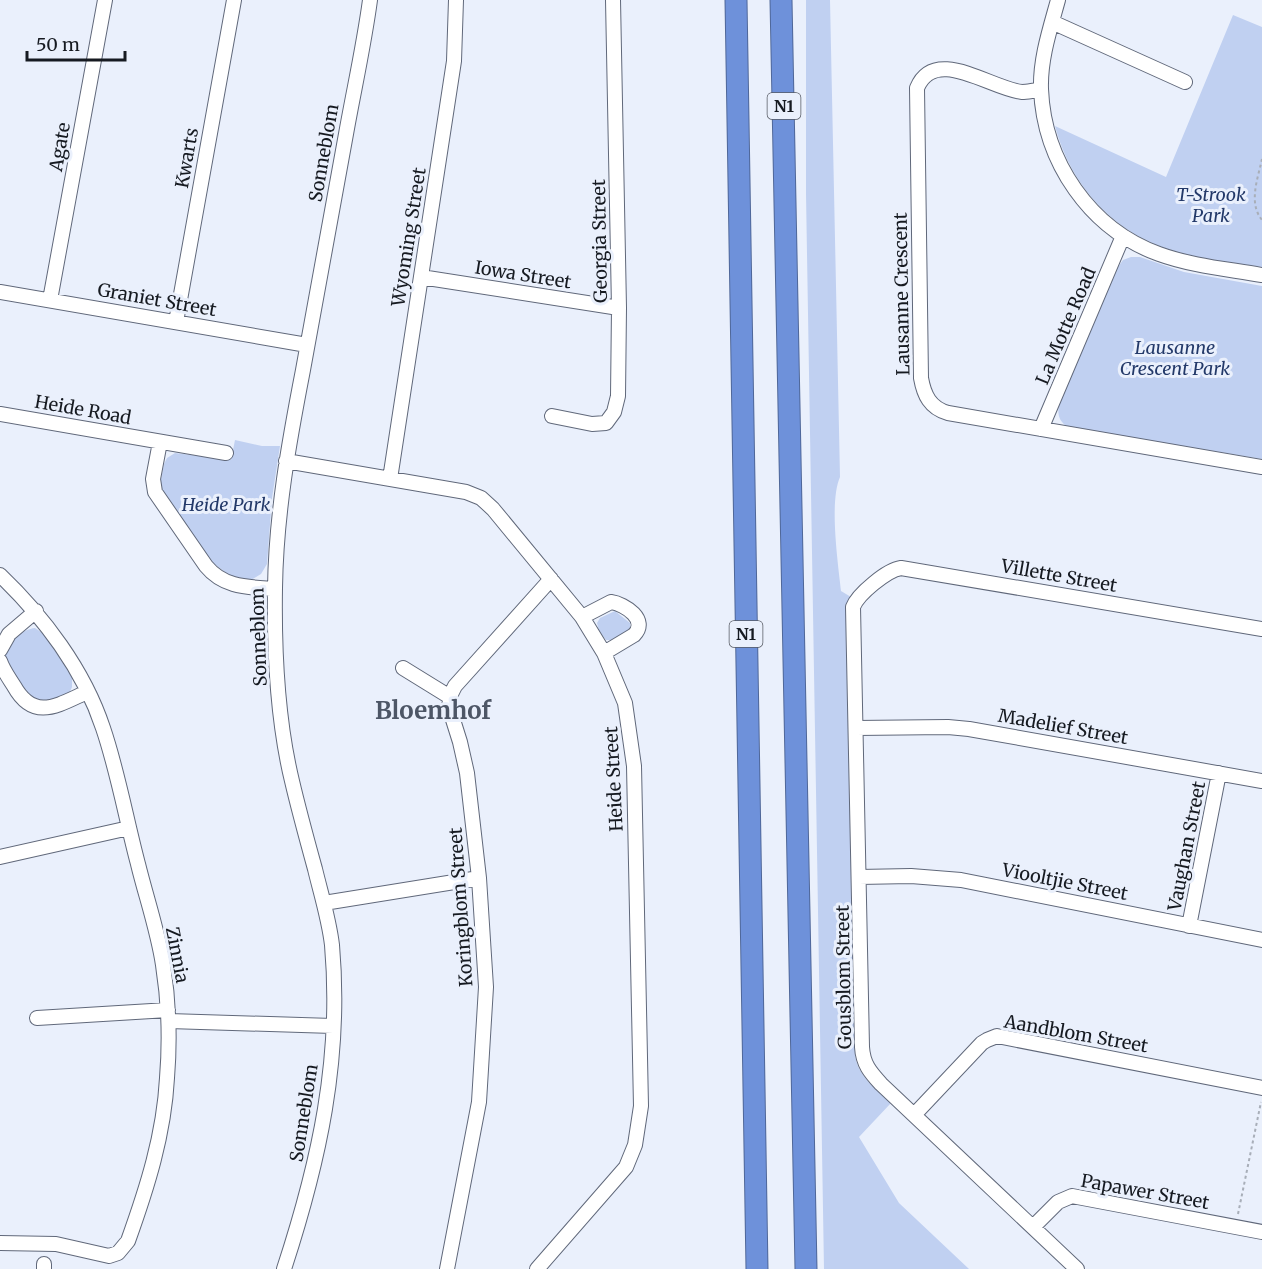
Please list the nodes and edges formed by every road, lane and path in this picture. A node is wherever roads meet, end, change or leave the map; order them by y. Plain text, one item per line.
1 (105, 0) edge
2 (234, 0) edge
3 (370, 0) edge
4 (456, 0) edge
5 (613, 0) edge
6 (736, 0) edge
7 (781, 0) edge
8 (794, 0) edge
9 (1058, 0) edge
10 (1052, 22) junction
11 (1185, 82) dead end
12 (1041, 90) junction
13 (1262, 159) edge
14 (786, 212) junction
15 (1262, 219) edge
16 (1123, 236) junction
17 (1262, 275) edge
18 (421, 277) junction
19 (0, 292) edge
20 (50, 300) junction
21 (619, 308) junction
22 (176, 322) junction
23 (307, 345) junction
24 (0, 414) edge
25 (552, 416) dead end
26 (1041, 429) junction
27 (160, 442) junction
28 (225, 453) dead end
29 (286, 461) junction
30 (1262, 467) edge
31 (390, 478) junction
32 (0, 574) edge
33 (551, 579) junction
34 (275, 589) junction
35 (860, 596) joint
36 (36, 612) junction
37 (582, 617) junction
38 (1262, 629) edge
39 (0, 650) edge
40 (604, 653) junction
41 (0, 661) edge
42 (403, 668) dead end
43 (87, 692) junction
44 (450, 697) junction
45 (856, 728) junction
46 (1219, 773) junction
47 (1262, 781) edge
48 (129, 828) junction
49 (0, 857) edge
50 (860, 877) junction
51 (479, 878) junction
52 (324, 903) junction
53 (1190, 926) junction
54 (1262, 940) edge
55 (168, 1015) junction
56 (37, 1018) dead end
57 (333, 1026) junction
58 (1261, 1088) edge
59 (914, 1114) junction
60 (1236, 1220) dead end
61 (1033, 1227) junction
62 (1262, 1232) edge
63 (0, 1243) edge
64 (284, 1269) edge
65 (447, 1269) edge
66 (537, 1269) edge
67 (757, 1269) edge
68 (806, 1269) edge
69 (1077, 1269) edge

1 - 20 street, Agate
2 - 22 street, Kwarts
3 - 23 street, Sonneblom
4 - 18 street, Wyoming Street
5 - 21 street, Georgia Street
6 - 67 highway, N1
7 - 14 highway, N1
8 - 14 highway
9 - 10 street
10 - 11 street
10 - 12 street
12 - 16 street
12 - 26 street, Lausanne Crescent
13 - 15 path
14 - 68 highway, N1
16 - 17 street
16 - 26 street, La Motte Road
18 - 21 street, Iowa Street
18 - 31 street, Wyoming Street
19 - 20 street, Graniet Street
20 - 22 street, Graniet Street
21 - 25 street, Georgia Street
22 - 23 street, Graniet Street
23 - 29 street, Sonneblom
24 - 27 street, Heide Road
26 - 30 street, Lausanne Crescent
27 - 28 street, Heide Road
27 - 34 street
29 - 31 street, Heide Street
29 - 34 street, Sonneblom
31 - 33 street, Heide Street
32 - 36 street, Zinnia
33 - 37 street, Heide Street
33 - 44 street
34 - 52 street, Sonneblom
35 - 38 street, Villette Street
35 - 45 street, Gousblom Street
36 - 39 street
36 - 43 street, Zinnia
37 - 40 street, Heide Street
37 - 40 street
40 - 66 street, Heide Street
41 - 43 street
42 - 44 street
43 - 48 street, Zinnia
44 - 51 street, Koringblom Street
45 - 46 street, Madelief Street
45 - 50 street, Gousblom Street
46 - 47 street, Madelief Street
46 - 53 street, Vaughan Street
48 - 49 street
48 - 55 street, Zinnia
50 - 53 street, Viooltjie Street
50 - 59 street, Gousblom Street
51 - 52 street
51 - 65 street, Koringblom Street
52 - 57 street, Sonneblom
53 - 54 street, Viooltjie Street
55 - 56 street
55 - 57 street
55 - 63 street, Zinnia
57 - 64 street, Sonneblom
58 - 59 street, Aandblom Street
58 - 60 path
59 - 61 street, Gousblom Street
61 - 62 street, Papawer Street
61 - 69 street, Gousblom Street

